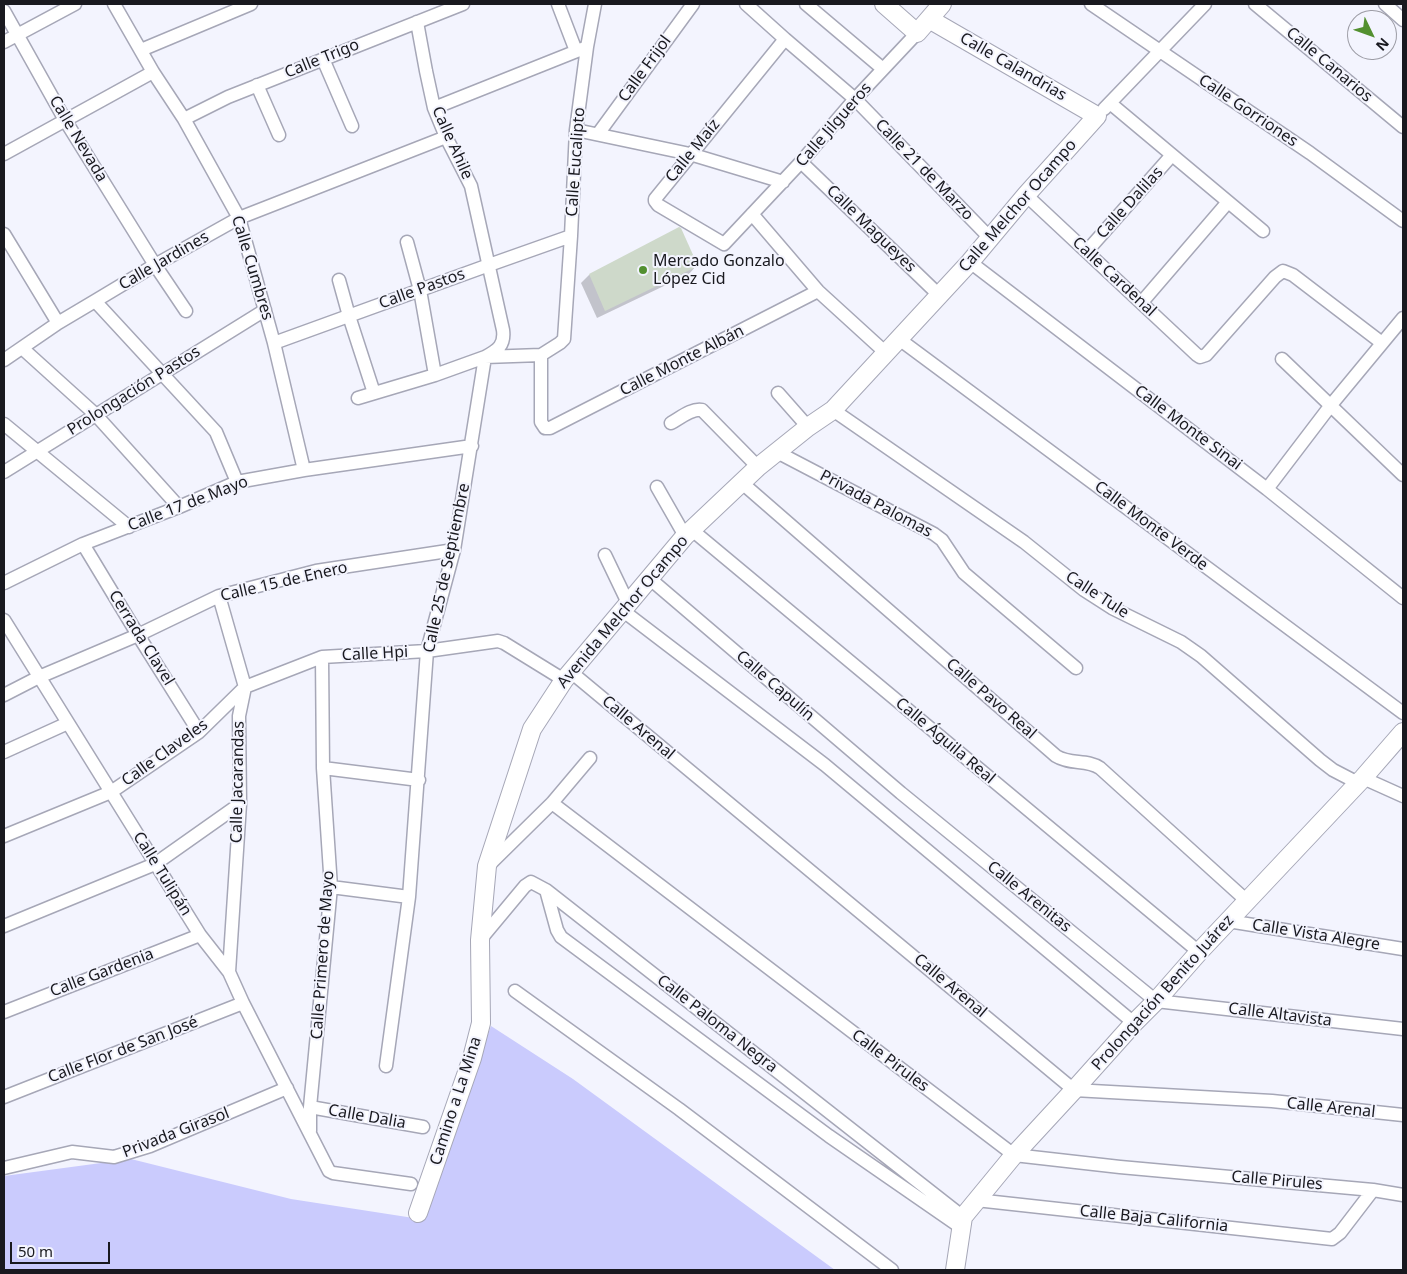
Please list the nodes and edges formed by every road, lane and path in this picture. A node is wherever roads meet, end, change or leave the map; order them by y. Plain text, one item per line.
1 (75, 4) edge
2 (114, 4) edge
3 (251, 4) edge
4 (463, 4) edge
5 (558, 4) edge
6 (595, 4) edge
7 (693, 4) edge
8 (746, 4) edge
9 (806, 4) edge
10 (884, 4) edge
11 (942, 4) edge
12 (1091, 4) edge
13 (1205, 4) edge
14 (1255, 4) edge
15 (1386, 4) edge
16 (4, 11) edge
17 (929, 19) junction
18 (1403, 20) edge
19 (417, 22) junction
20 (917, 33) junction
21 (17, 34) junction
22 (785, 39) junction
23 (4, 42) edge
24 (582, 49) junction
25 (140, 50) junction
26 (1160, 50) junction
27 (323, 59) junction
28 (883, 69) junction
29 (153, 72) junction
30 (257, 85) junction
31 (855, 99) junction
32 (1110, 103) junction
33 (434, 108) junction
34 (1097, 116) junction
35 (184, 119) junction
36 (65, 120) junction
37 (352, 126) dead end
38 (1403, 127) edge
39 (576, 130) junction
40 (598, 134) junction
41 (279, 135) dead end
42 (446, 137) junction
43 (4, 154) edge
44 (690, 154) junction
45 (1172, 155) junction
46 (801, 162) junction
47 (783, 182) junction
48 (1026, 195) junction
49 (1228, 202) junction
50 (752, 214) junction
51 (239, 218) junction
52 (1403, 221) edge
53 (1263, 231) dead end
54 (4, 234) edge
55 (571, 236) junction
56 (990, 238) junction
57 (407, 242) dead end
58 (724, 244) joint
59 (1087, 252) junction
60 (970, 262) junction
61 (155, 265) junction
62 (489, 265) junction
63 (339, 280) dead end
64 (420, 290) junction
65 (818, 291) junction
66 (940, 296) junction
67 (94, 301) junction
68 (1142, 302) junction
69 (265, 310) junction
70 (186, 311) dead end
71 (349, 316) junction
72 (1403, 318) edge
73 (58, 323) junction
74 (899, 339) junction
75 (274, 343) junction
76 (1382, 343) junction
77 (22, 348) junction
78 (886, 353) junction
79 (541, 355) junction
80 (485, 357) junction
81 (1282, 359) dead end
82 (4, 360) edge
83 (162, 374) junction
84 (435, 375) junction
85 (374, 393) junction
86 (778, 393) dead end
87 (358, 398) dead end
88 (1331, 406) junction
89 (833, 410) junction
90 (96, 414) junction
91 (671, 423) dead end
92 (4, 424) edge
93 (808, 427) junction
94 (472, 446) junction
95 (36, 451) junction
96 (777, 452) junction
97 (758, 467) junction
98 (304, 470) junction
99 (4, 472) edge
100 (1403, 475) edge
101 (237, 482) junction
102 (741, 482) junction
103 (657, 487) dead end
104 (1267, 489) junction
105 (180, 507) junction
106 (129, 526) junction
107 (688, 533) junction
108 (83, 544) junction
109 (454, 550) junction
110 (605, 555) dead end
111 (649, 578) junction
112 (4, 583) edge
113 (219, 596) junction
114 (1403, 598) edge
115 (625, 607) junction
116 (4, 620) edge
117 (138, 635) junction
118 (427, 651) junction
119 (322, 657) junction
120 (1076, 668) dead end
121 (568, 676) junction
122 (39, 677) junction
123 (245, 687) junction
124 (4, 695) edge
125 (1403, 713) edge
126 (68, 724) junction
127 (200, 732) junction
128 (1403, 732) edge
129 (4, 752) edge
130 (590, 758) dead end
131 (323, 768) junction
132 (419, 780) junction
133 (1361, 780) junction
134 (111, 792) junction
135 (901, 793) joint
136 (1403, 796) edge
137 (552, 803) junction
138 (240, 804) junction
139 (4, 836) edge
140 (155, 864) junction
141 (487, 866) junction
142 (331, 887) junction
143 (546, 890) junction
144 (410, 897) junction
145 (1247, 901) junction
146 (1228, 921) junction
147 (4, 926) edge
148 (200, 935) junction
149 (480, 940) junction
150 (1403, 949) edge
151 (1199, 952) junction
152 (229, 972) junction
153 (514, 992) dead end
154 (1156, 1001) junction
155 (243, 1003) junction
156 (4, 1012) edge
157 (1134, 1023) junction
158 (1403, 1029) edge
159 (386, 1066) dead end
160 (287, 1088) junction
161 (1074, 1090) junction
162 (4, 1097) edge
163 (310, 1108) junction
164 (1403, 1116) edge
165 (423, 1127) dead end
166 (310, 1134) junction
167 (1014, 1155) junction
168 (4, 1168) edge
169 (411, 1184) dead end
170 (1373, 1190) junction
171 (1403, 1195) edge
172 (976, 1200) junction
173 (418, 1213) dead end
174 (963, 1222) junction
175 (892, 1270) edge
176 (955, 1270) edge

1 - 21 street
2 - 25 street, Calle Cumbres
3 - 25 street
4 - 19 street, Calle Trigo
5 - 24 street
6 - 24 street, Calle Eucalipto
7 - 40 street, Calle Frijol
8 - 22 street, Calle 21 de Marzo
9 - 28 street
10 - 20 street
11 - 17 street, Calle Jilgueros
12 - 26 street, Calle Gorriones
13 - 26 street, Calle Melchor Ocampo
14 - 38 street, Calle Canarios
15 - 18 street
16 - 21 street, Calle Nevada
17 - 20 street, Calle Jilgueros
17 - 34 street, Calle Calandrias
19 - 27 street, Calle Trigo
19 - 33 street, Calle Ahile
20 - 28 street, Calle Jilgueros
21 - 23 street
21 - 36 street, Calle Nevada
22 - 31 street, Calle 21 de Marzo
22 - 44 street, Calle Maíz
24 - 33 street
24 - 39 street, Calle Eucalipto
25 - 29 street, Calle Cumbres
26 - 32 street, Calle Melchor Ocampo
26 - 52 street, Calle Gorriones
27 - 30 street, Calle Trigo
27 - 37 street
28 - 31 street, Calle Jilgueros
29 - 35 street, Calle Cumbres
29 - 36 street
30 - 35 street, Calle Trigo
30 - 41 street
31 - 46 street, Calle Jilgueros
31 - 56 street, Calle 21 de Marzo
32 - 34 street, Calle Melchor Ocampo
32 - 45 street
33 - 42 street, Calle Ahile
34 - 48 street, Calle Melchor Ocampo
35 - 51 street, Calle Cumbres
36 - 43 street
36 - 61 street, Calle Nevada
39 - 40 street
39 - 55 street, Calle Eucalipto
40 - 44 street
42 - 51 street, Calle Jardines
42 - 62 street, Calle Ahile
44 - 47 street
44 - 58 street, Calle Maíz
45 - 49 street
45 - 59 street, Calle Dalilas
46 - 47 street, Calle Jilgueros
46 - 66 street, Calle Magueyes
47 - 50 street, Calle Jilgueros
48 - 56 street, Calle Melchor Ocampo
48 - 59 street, Calle Cardenal
49 - 53 street
49 - 68 street
50 - 58 street, Calle Jilgueros
50 - 65 street
51 - 61 street, Calle Jardines
51 - 69 street, Calle Cumbres
54 - 73 street
55 - 62 street, Calle Pastos
55 - 79 street, Calle Eucalipto
56 - 60 street, Calle Melchor Ocampo
57 - 64 street
59 - 68 street, Calle Cardenal
60 - 66 street, Calle Melchor Ocampo
60 - 104 street, Calle Monte Sinai
61 - 67 street, Calle Jardines
61 - 70 street, Calle Nevada
62 - 64 street, Calle Pastos
62 - 80 street, Calle Ahile
63 - 71 street
64 - 71 street, Calle Pastos
64 - 84 street
65 - 78 street
65 - 79 street, Calle Monte Albán
66 - 74 street, Calle Melchor Ocampo
67 - 73 street, Calle Jardines
67 - 83 street
68 - 76 street, Calle Cardenal
69 - 75 street, Calle Cumbres
69 - 83 street, Prolongación Pastos
71 - 75 street, Calle Pastos
71 - 85 street
72 - 76 street
73 - 77 street, Calle Jardines
74 - 78 street, Calle Melchor Ocampo
74 - 125 street, Calle Monte Verde
75 - 98 street, Calle Cumbres
76 - 88 street
77 - 82 street, Calle Jardines
77 - 90 street
78 - 89 street, Calle Melchor Ocampo
79 - 80 street
80 - 84 street
80 - 94 street, Calle 25 de Septiembre
81 - 88 street
83 - 90 street, Prolongación Pastos
83 - 101 street
84 - 85 street
85 - 87 street
86 - 93 street
88 - 100 street
88 - 104 street
89 - 93 street, Avenida Melchor Ocampo
89 - 133 street, Calle Tule
90 - 95 street, Prolongación Pastos
90 - 105 street
91 - 97 street
92 - 95 street
93 - 96 street, Avenida Melchor Ocampo
94 - 98 street, Calle 17 de Mayo
94 - 109 street, Calle 25 de Septiembre
95 - 99 street, Prolongación Pastos
95 - 106 street
96 - 97 street, Avenida Melchor Ocampo
96 - 120 street, Privada Palomas
97 - 102 street, Avenida Melchor Ocampo
98 - 101 street, Calle 17 de Mayo
101 - 105 street, Calle 17 de Mayo
102 - 107 street, Avenida Melchor Ocampo
102 - 145 street, Calle Pavo Real
103 - 107 street
104 - 114 street, Calle Monte Sinai
105 - 106 street, Calle 17 de Mayo
106 - 108 street, Calle 17 de Mayo
107 - 111 street, Avenida Melchor Ocampo
107 - 151 street, Calle Águila Real
108 - 112 street, Calle 17 de Mayo
108 - 117 street, Cerrada Clavel
109 - 113 street, Calle 15 de Enero
109 - 118 street, Calle 25 de Septiembre
110 - 115 street
111 - 115 street, Avenida Melchor Ocampo
111 - 135 street, Calle Capulín
113 - 117 street, Calle 15 de Enero
113 - 123 street, Calle Jacarandas
115 - 121 street, Avenida Melchor Ocampo
115 - 157 street
116 - 122 street, Calle Tulipán
117 - 122 street, Calle 15 de Enero
117 - 127 street, Cerrada Clavel
118 - 119 street, Calle Hpi
118 - 121 street, Calle Hpi
118 - 132 street, Calle 25 de Septiembre
119 - 123 street, Calle Claveles
119 - 131 street, Calle Primero de Mayo
121 - 141 street, Avenida Melchor Ocampo
121 - 161 street, Calle Arenal
122 - 124 street, Calle 15 de Enero
122 - 126 street, Calle Tulipán
123 - 127 street, Calle Claveles
123 - 138 street, Calle Jacarandas
126 - 129 street
126 - 134 street, Calle Tulipán
127 - 134 street, Calle Claveles
128 - 133 street, Prolongación Benito Juárez
130 - 137 street
131 - 132 street
131 - 142 street, Calle Primero de Mayo
132 - 144 street, Calle 25 de Septiembre
133 - 136 street, Calle Tule
133 - 145 street, Prolongación Benito Juárez
134 - 139 street, Calle Claveles
134 - 140 street, Calle Tulipán
135 - 154 street, Calle Arenitas
137 - 141 street
137 - 167 street, Calle Pirules
138 - 140 street
138 - 152 street, Calle Jacarandas
140 - 147 street
140 - 148 street, Calle Tulipán
141 - 149 street, Camino a La Mina
142 - 144 street
142 - 163 street, Calle Primero de Mayo
143 - 149 street, Calle Paloma Negra
143 - 174 street, Calle Paloma Negra
143 - 174 street
144 - 159 street, Calle 25 de Septiembre
145 - 146 street, Prolongación Benito Juárez
146 - 150 street, Calle Vista Alegre
146 - 151 street, Prolongación Benito Juárez
148 - 152 street, Calle Tulipán
148 - 156 street, Calle Gardenia
149 - 173 street, Camino a La Mina
151 - 154 street, Prolongación Benito Juárez
152 - 155 street, Calle Tulipán
153 - 175 street
154 - 157 street, Prolongación Benito Juárez
154 - 158 street, Calle Altavista
155 - 160 street, Calle Tulipán
155 - 162 street, Calle Flor de San José
157 - 161 street, Prolongación Benito Juárez
160 - 166 street, Calle Tulipán
160 - 168 street, Privada Girasol
161 - 164 street, Calle Arenal
161 - 167 street, Prolongación Benito Juárez
163 - 165 street, Calle Dalia
163 - 166 street, Calle Primero de Mayo
166 - 169 street, Calle Tulipán
167 - 170 street, Calle Pirules
167 - 172 street, Prolongación Benito Juárez
170 - 171 street, Calle Pirules
170 - 172 street, Calle Baja California
172 - 174 street, Prolongación Benito Juárez
174 - 176 street, Prolongación Benito Juárez

